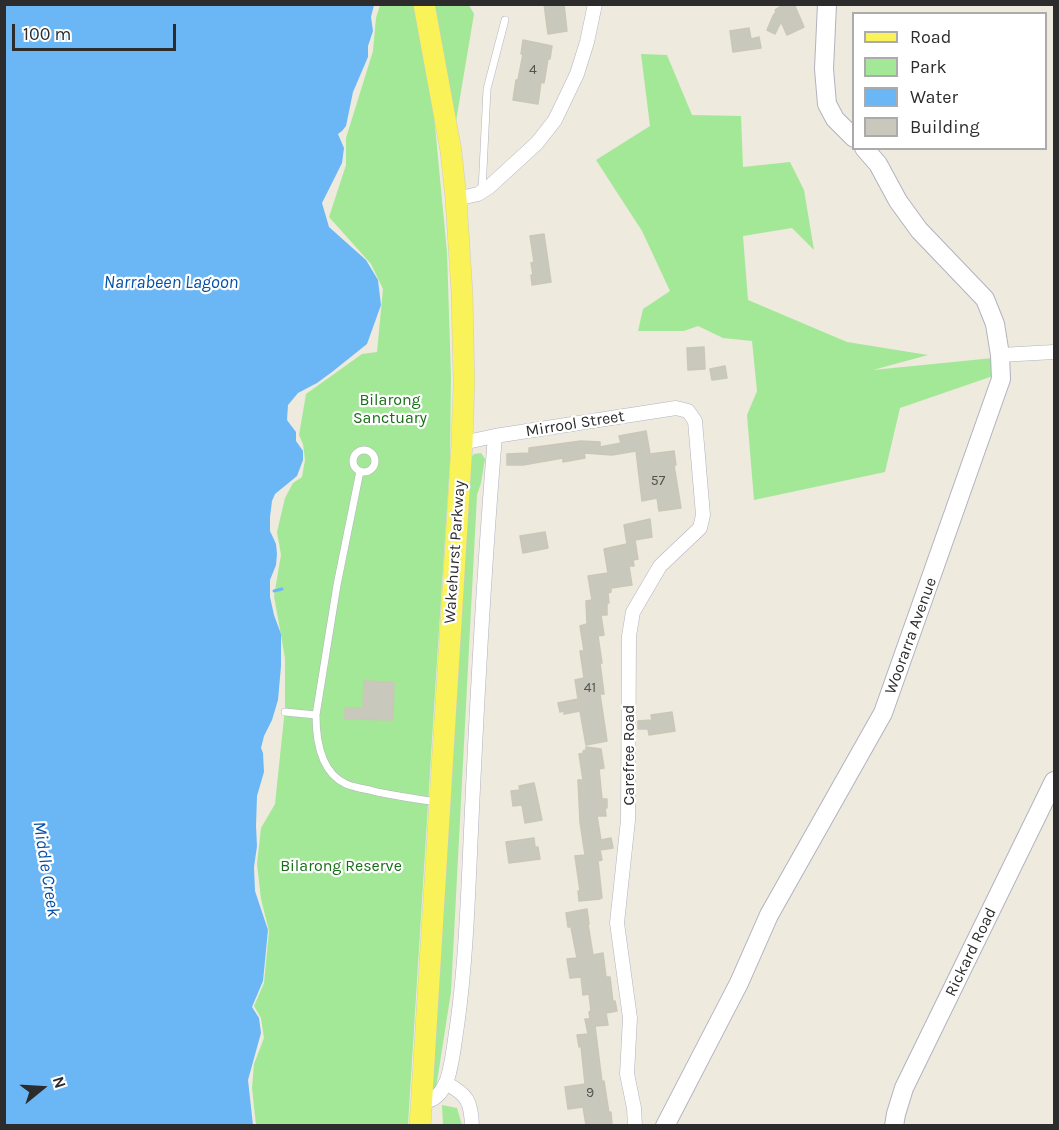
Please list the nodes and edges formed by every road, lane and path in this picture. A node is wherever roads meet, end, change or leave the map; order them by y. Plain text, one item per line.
1 (424, 4) edge
2 (595, 4) edge
3 (827, 4) edge
4 (505, 20) dead end
5 (852, 136) edge
6 (866, 150) edge
7 (482, 191) junction
8 (456, 199) junction
9 (1054, 352) edge
10 (1000, 355) junction
11 (688, 411) joint
12 (495, 436) junction
13 (462, 443) junction
14 (360, 471) dead end
15 (285, 712) dead end
16 (316, 716) junction
17 (1054, 781) edge
18 (439, 802) junction
19 (446, 1083) junction
20 (422, 1102) junction
21 (420, 1125) edge
22 (472, 1125) edge
23 (635, 1125) edge
24 (665, 1125) edge
25 (894, 1125) edge

1 - 8 main road, Wakehurst Parkway
2 - 7 street
3 - 5 street
4 - 7 lane
6 - 10 street, Woorarra Avenue
7 - 8 street
8 - 13 main road, Wakehurst Parkway
9 - 10 street
10 - 24 street, Woorarra Avenue
11 - 12 street, Mirrool Street
11 - 23 street, Carefree Road
12 - 13 street, Mirrool Street
12 - 19 street, Wakehurst Parkway
13 - 18 main road, Wakehurst Parkway
14 - 16 lane
15 - 16 lane
16 - 18 lane
17 - 25 street, Rickard Road
18 - 20 main road, Wakehurst Parkway
19 - 20 street
19 - 22 street
20 - 21 main road, Wakehurst Parkway

